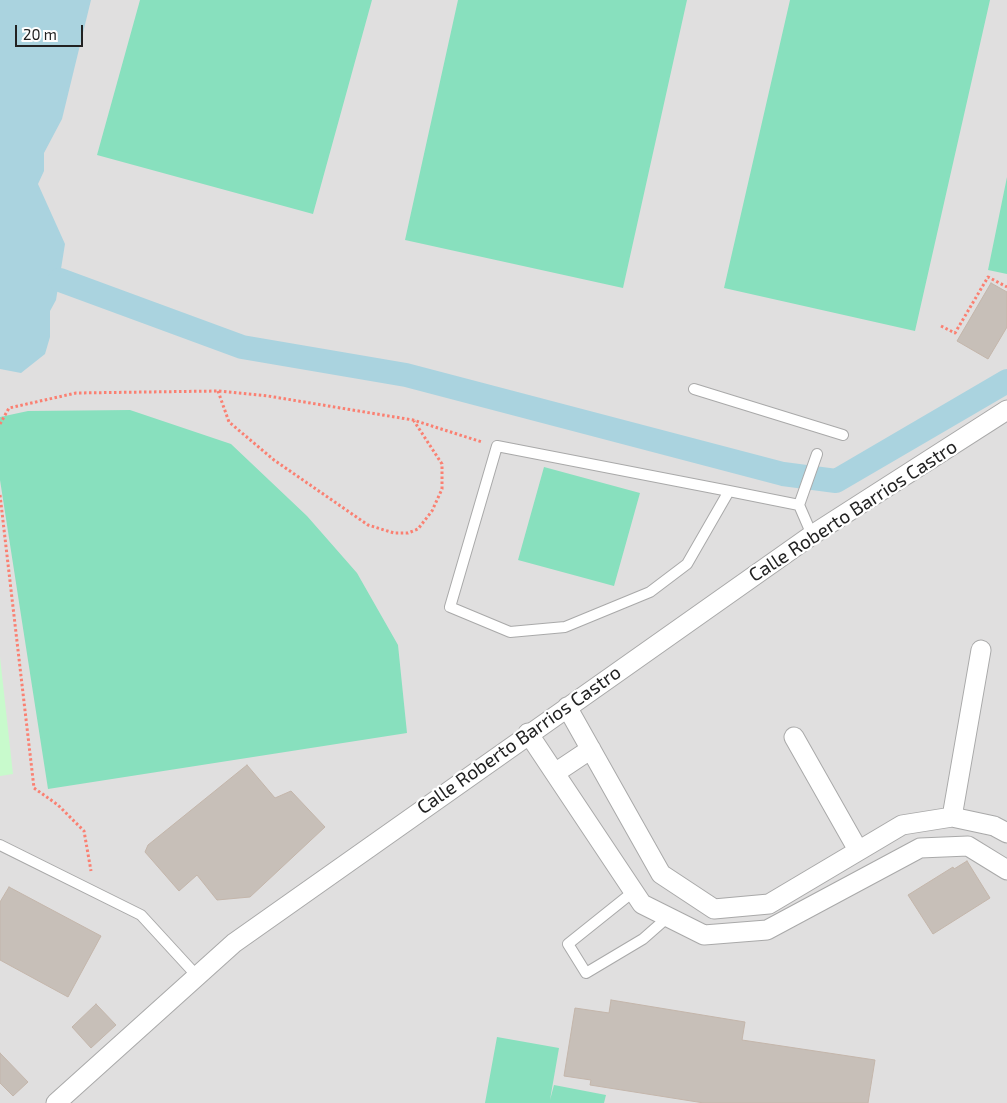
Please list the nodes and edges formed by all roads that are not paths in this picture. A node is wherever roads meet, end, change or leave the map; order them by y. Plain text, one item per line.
1 (694, 390) dead end
2 (1007, 410) edge
3 (843, 435) dead end
4 (817, 454) dead end
5 (729, 492) junction
6 (799, 505) junction
7 (812, 535) junction
8 (981, 650) dead end
9 (567, 707) junction
10 (528, 733) junction
11 (794, 738) dead end
12 (591, 749) junction
13 (555, 774) junction
14 (952, 817) junction
15 (1007, 833) edge
16 (0, 845) edge
17 (858, 850) junction
18 (1007, 870) edge
19 (633, 892) junction
20 (668, 917) junction
21 (198, 976) junction
22 (56, 1103) edge

1 - 3 lane
2 - 7 street, Calle Roberto Barrios Castro
4 - 6 lane
5 - 5 lane
5 - 6 lane
6 - 7 lane
7 - 9 street, Calle Roberto Barrios Castro
8 - 14 street
9 - 10 street, Calle Roberto Barrios Castro
9 - 12 street
10 - 13 street
10 - 21 street, Calle Roberto Barrios Castro
11 - 17 street
12 - 13 street
12 - 17 street
13 - 19 street
14 - 15 street
14 - 17 street
16 - 21 lane
18 - 20 street
19 - 20 street
19 - 20 lane
21 - 22 street, Calle Roberto Barrios Castro

